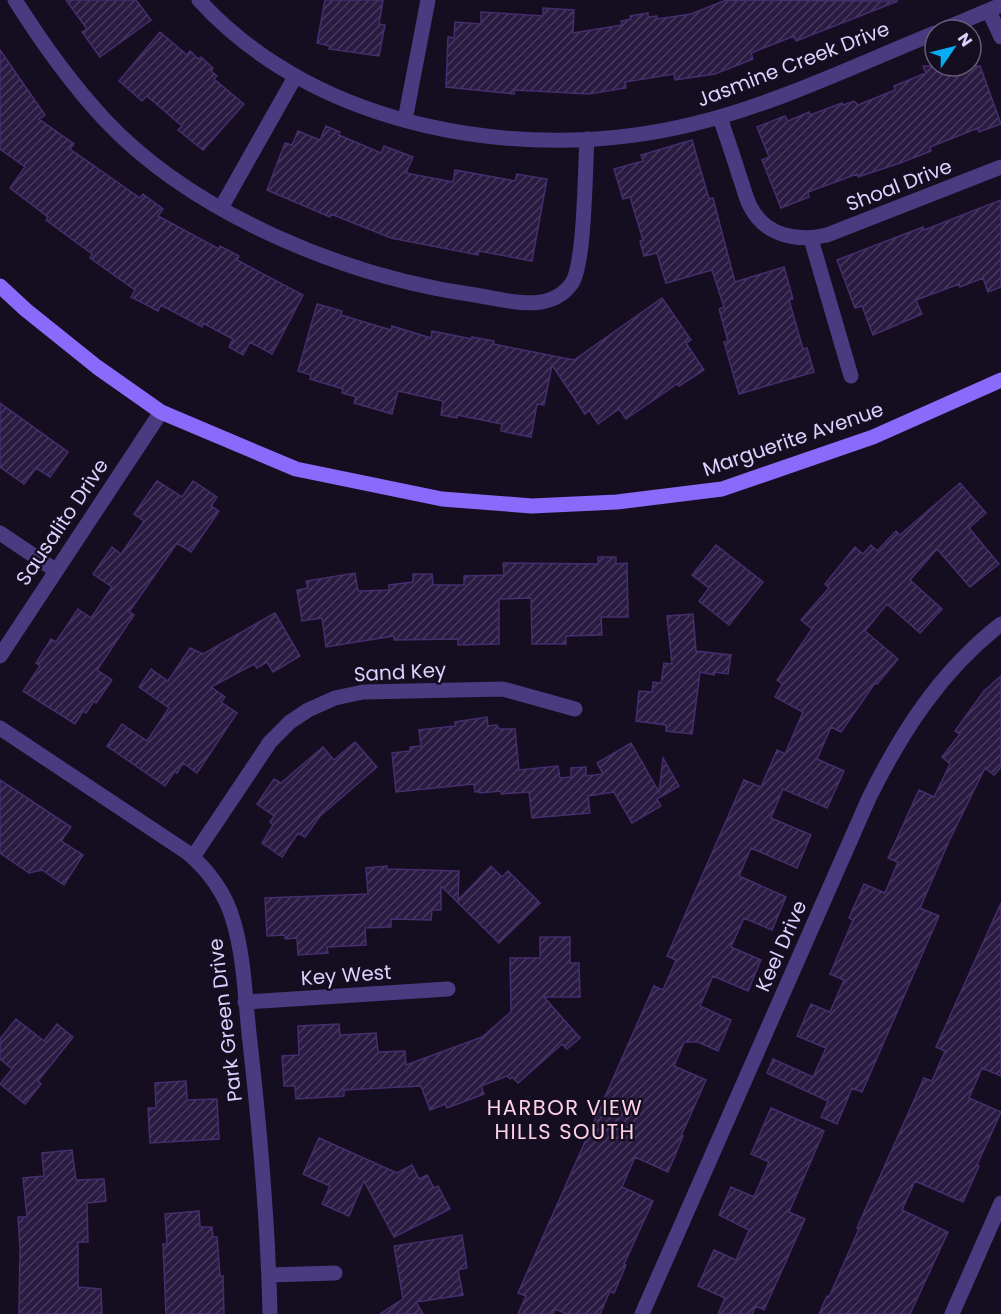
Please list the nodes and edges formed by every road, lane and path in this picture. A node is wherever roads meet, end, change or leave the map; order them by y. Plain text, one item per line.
1 (15, 0) edge
2 (199, 0) edge
3 (428, 0) edge
4 (995, 8) edge
5 (971, 18) edge
6 (1001, 37) edge
7 (923, 38) edge
8 (295, 77) junction
9 (720, 117) junction
10 (405, 120) junction
11 (587, 139) junction
12 (1001, 167) edge
13 (221, 208) junction
14 (811, 239) junction
15 (0, 286) edge
16 (851, 376) dead end
17 (1001, 380) edge
18 (160, 412) junction
19 (0, 533) edge
20 (55, 570) junction
21 (1001, 624) edge
22 (0, 656) edge
23 (575, 709) dead end
24 (0, 728) edge
25 (193, 857) junction
26 (448, 989) dead end
27 (246, 1002) junction
28 (1001, 1203) edge
29 (335, 1273) dead end
30 (269, 1275) junction
31 (270, 1314) edge
32 (642, 1314) edge
33 (952, 1314) edge

1 - 13 street
2 - 8 street, Jasmine Creek Drive
3 - 10 street
4 - 5 street
4 - 6 street
7 - 9 street, Jasmine Creek Drive
8 - 10 street, Jasmine Creek Drive
8 - 13 street
9 - 11 street, Jasmine Creek Drive
9 - 14 street, Shoal Drive
10 - 11 street, Jasmine Creek Drive
11 - 13 street
12 - 14 street, Shoal Drive
14 - 16 street
15 - 18 street, Marguerite Avenue
17 - 18 street, Marguerite Avenue
18 - 20 street, Sausalito Drive
19 - 20 street
20 - 22 street, Sausalito Drive
21 - 32 street, Keel Drive
23 - 25 street, Sand Key
24 - 25 street, Park Green Drive
25 - 27 street, Park Green Drive
26 - 27 street, Key West
27 - 30 street, Park Green Drive
28 - 33 street
29 - 30 street
30 - 31 street, Park Green Drive

